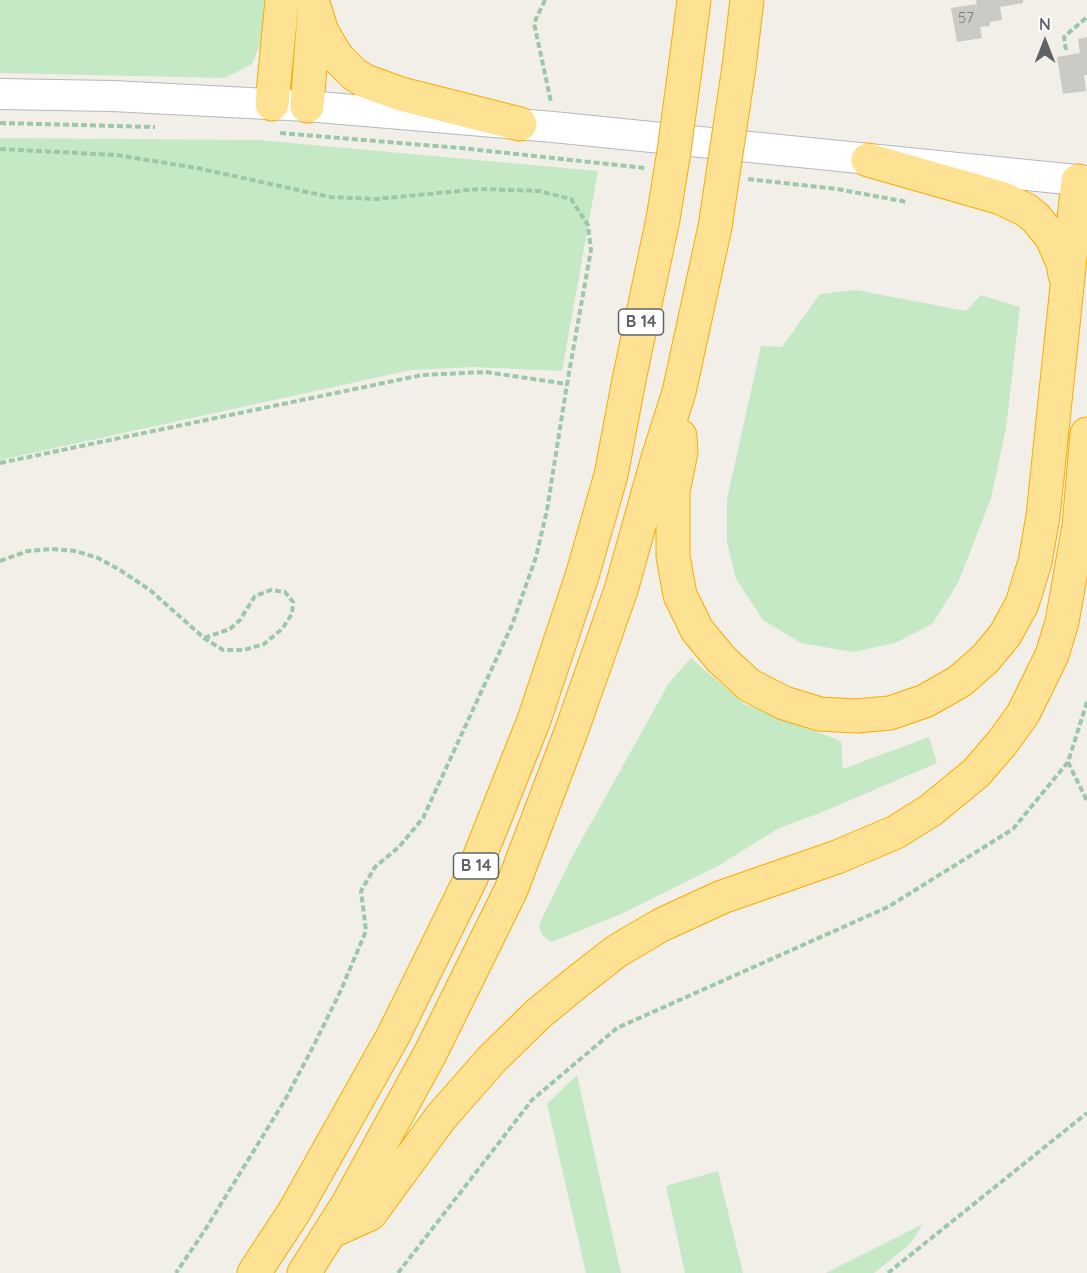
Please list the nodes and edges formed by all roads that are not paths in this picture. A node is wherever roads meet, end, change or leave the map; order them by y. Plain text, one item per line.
1 (282, 0) edge
2 (694, 0) edge
3 (747, 0) edge
4 (314, 3) edge
5 (0, 94) edge
6 (307, 106) junction
7 (276, 118) junction
8 (520, 124) junction
9 (868, 160) junction
10 (1082, 181) edge
11 (1067, 286) junction
12 (679, 392) junction
13 (1087, 434) edge
14 (330, 1232) junction
15 (254, 1273) edge
16 (304, 1273) edge

1 - 7 highway
2 - 15 highway, B 14, bridge
3 - 12 highway, B 14, bridge
4 - 6 highway
4 - 8 highway
5 - 7 street
6 - 7 street
6 - 8 street
8 - 9 street
9 - 10 street
9 - 11 highway
10 - 11 highway
11 - 12 highway
12 - 14 highway, B 14
13 - 14 highway
14 - 16 highway, B 14

